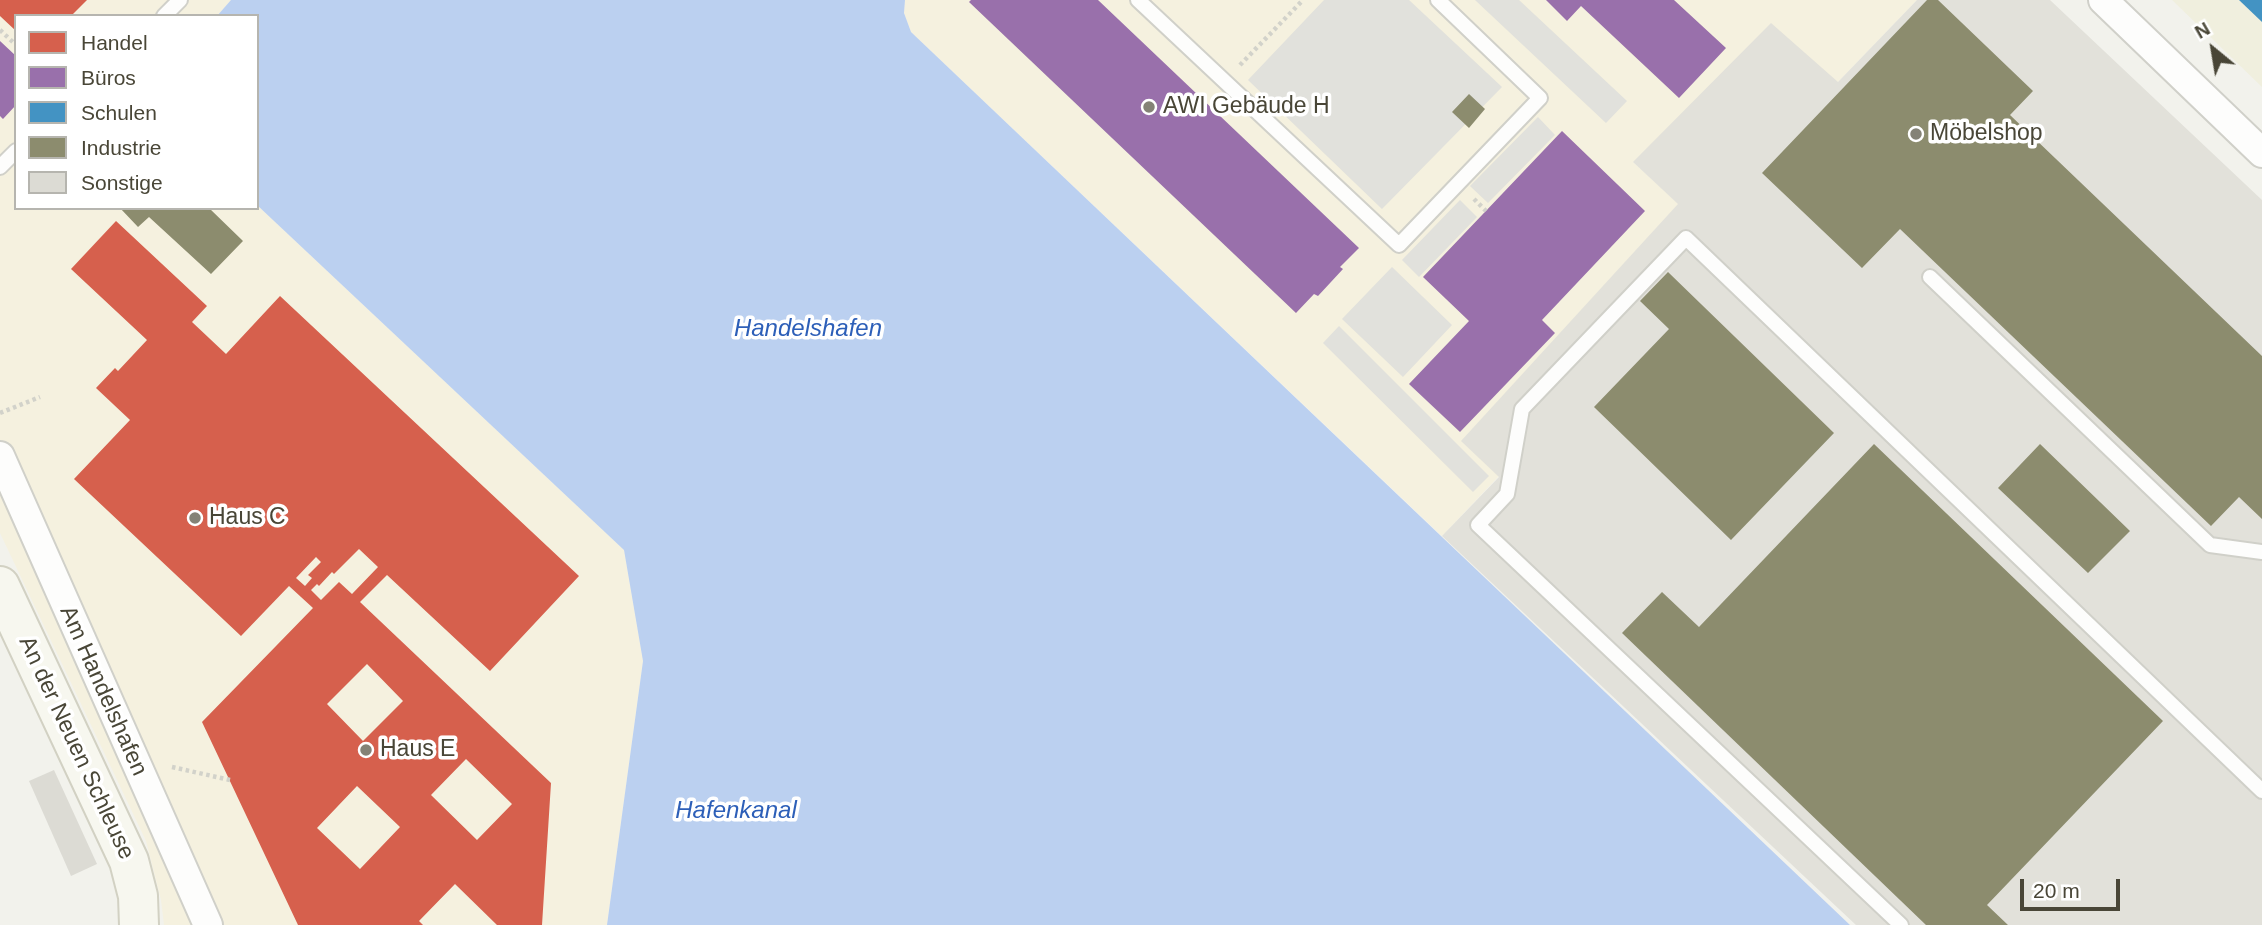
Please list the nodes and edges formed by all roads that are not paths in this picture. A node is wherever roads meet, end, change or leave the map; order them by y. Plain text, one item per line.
1 (180, 0) edge
2 (1138, 0) edge
3 (1438, 0) edge
4 (2103, 0) edge
5 (166, 14) edge
6 (2262, 153) edge
7 (14, 154) edge
8 (0, 166) edge
9 (1930, 277) dead end
10 (0, 456) edge
11 (2262, 552) edge
12 (7, 600) edge
13 (0, 654) edge
14 (2262, 792) edge
15 (139, 925) edge
16 (208, 925) edge
17 (1900, 925) edge

1 - 5 lane
2 - 3 lane
4 - 6 street
7 - 8 lane
9 - 11 lane
10 - 16 street, Am Handelshafen
12 - 13 street, An der Neuen Schleuse
12 - 15 street, An der Neuen Schleuse
14 - 17 lane

